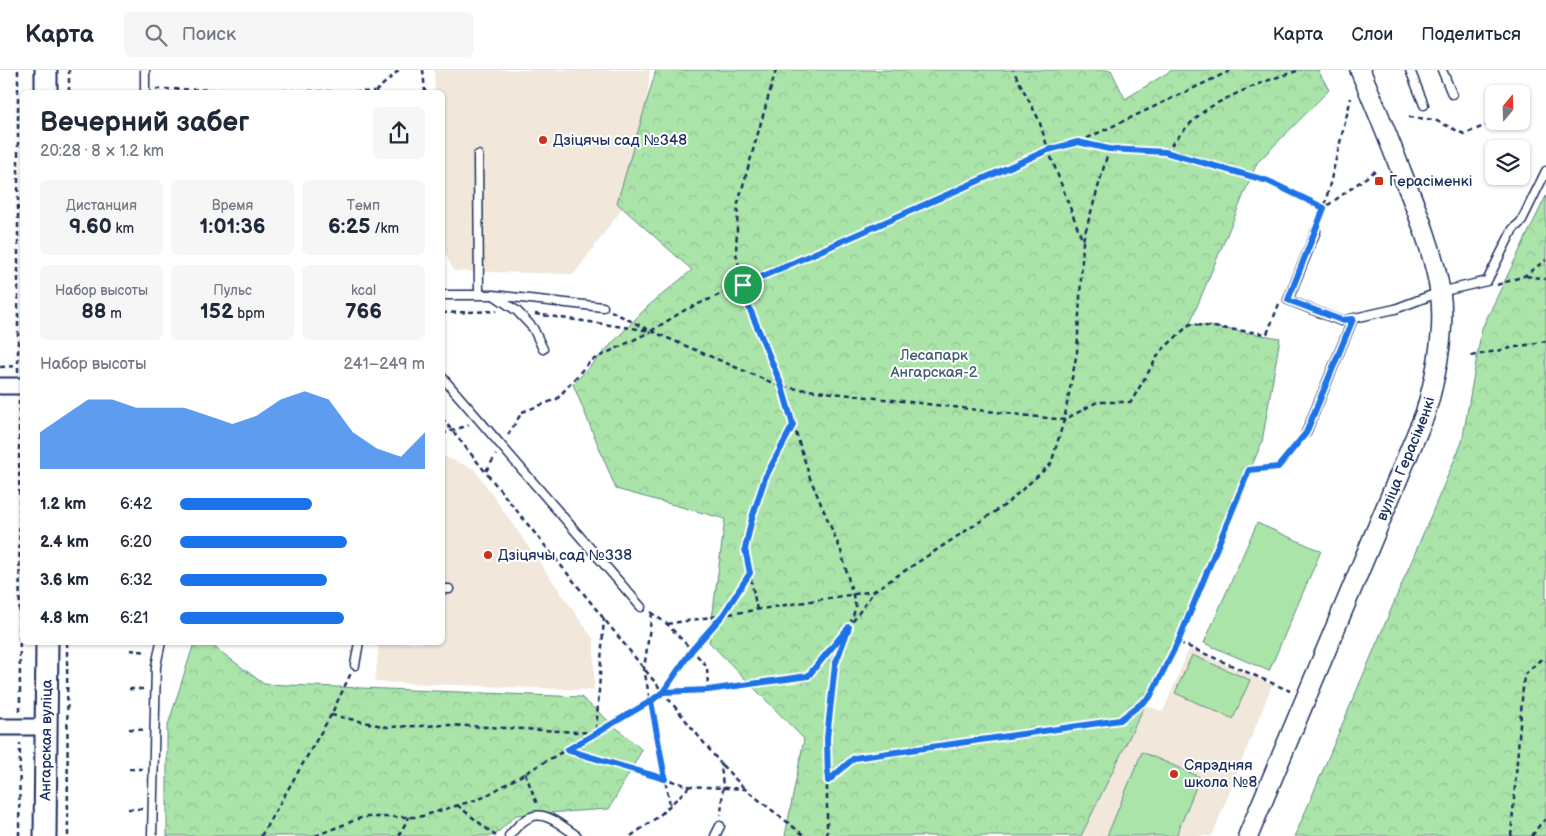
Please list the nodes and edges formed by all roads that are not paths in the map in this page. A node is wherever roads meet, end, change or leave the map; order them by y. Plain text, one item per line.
1 (46, 70) edge
2 (145, 70) edge
3 (1410, 70) edge
4 (1442, 70) edge
5 (1364, 71) edge
6 (46, 90) edge
7 (145, 90) edge
8 (1452, 94) dead end
9 (1424, 105) dead end
10 (478, 155) dead end
11 (1546, 171) edge
12 (1316, 231) road end
13 (1440, 292) junction
14 (479, 294) junction
15 (445, 295) edge
16 (493, 295) junction
17 (603, 307) road end
18 (1353, 319) junction
19 (543, 349) dead end
20 (445, 380) edge
21 (0, 386) edge
22 (20, 386) edge
23 (1306, 433) road end
24 (641, 607) road end
25 (47, 645) edge
26 (160, 645) edge
27 (358, 645) edge
28 (355, 665) road end
29 (0, 727) edge
30 (47, 727) junction
31 (720, 826) road end
32 (45, 836) edge
33 (152, 836) edge
34 (509, 836) edge
35 (578, 836) edge
36 (716, 836) edge
37 (1248, 836) edge

1 - 6 main road
2 - 7 lane
3 - 9 lane
4 - 8 lane
5 - 13 street, вуліца Герасіменкі
10 - 14 lane
11 - 13 lane
12 - 18 lane
13 - 18 lane
13 - 37 street, вуліца Герасіменкі
14 - 15 lane
14 - 16 lane
16 - 17 lane
16 - 19 lane
18 - 23 lane
20 - 24 lane
21 - 22 street
25 - 30 main road, Ангарская вуліца
26 - 33 lane
27 - 28 lane
29 - 30 street
30 - 32 main road, Ангарская вуліца
31 - 36 lane
34 - 35 lane

